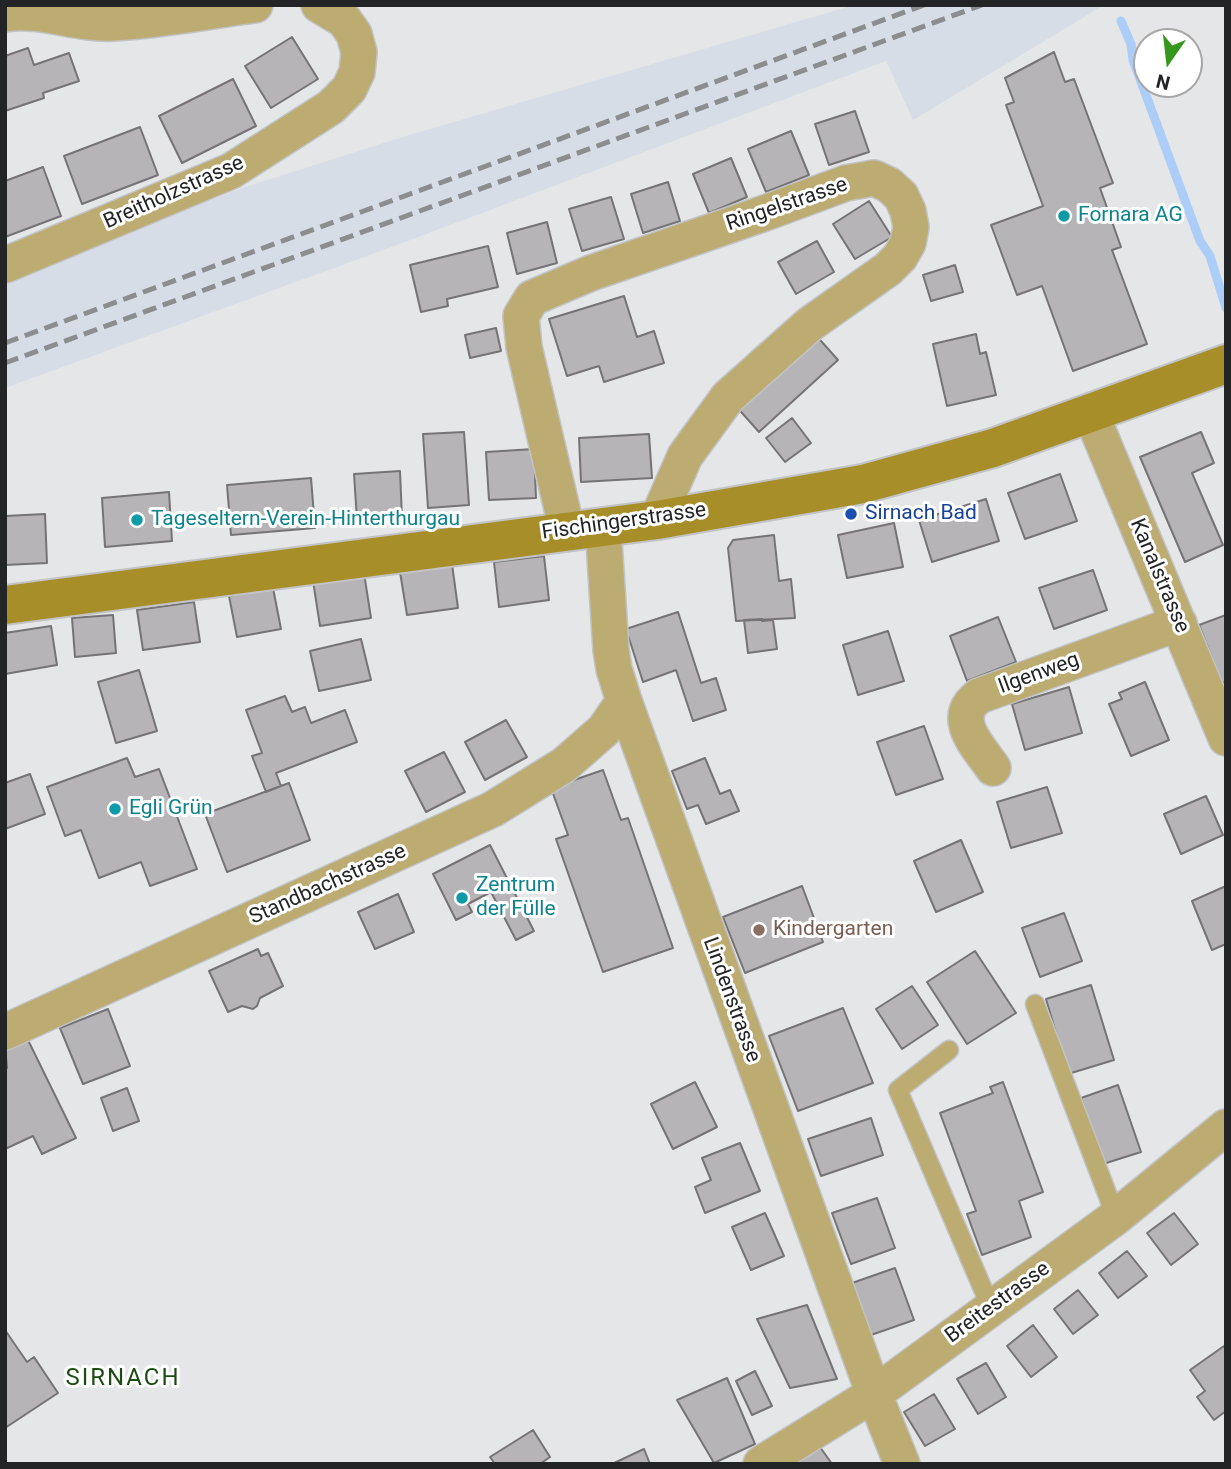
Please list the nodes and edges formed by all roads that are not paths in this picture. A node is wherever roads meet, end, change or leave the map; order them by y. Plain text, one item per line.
1 (255, 5) edge
2 (319, 5) edge
3 (5, 14) edge
4 (5, 265) edge
5 (1226, 365) edge
6 (1091, 414) junction
7 (657, 520) junction
8 (585, 528) junction
9 (5, 605) edge
10 (1179, 623) junction
11 (624, 701) junction
12 (1226, 738) edge
13 (993, 768) dead end
14 (1035, 1004) dead end
15 (5, 1032) edge
16 (949, 1050) dead end
17 (1226, 1128) edge
18 (1116, 1217) junction
19 (991, 1308) junction
20 (874, 1394) junction
21 (761, 1464) edge
22 (902, 1464) edge

1 - 3 street
2 - 4 street, Breitholzstrasse
5 - 6 main road, Fischingerstrasse
6 - 7 main road, Fischingerstrasse
6 - 10 street, Kanalstrasse
7 - 8 main road, Fischingerstrasse
7 - 8 street, Ringelstrasse
8 - 9 main road, Fischingerstrasse
8 - 11 street, Lindenstrasse
10 - 12 street, Kanalstrasse
10 - 13 street, Ilgenweg
11 - 15 street, Standbachstrasse
11 - 20 street, Lindenstrasse
14 - 18 lane
16 - 19 lane
17 - 18 street, Breitestrasse
18 - 19 street, Breitestrasse
19 - 20 street, Breitestrasse
20 - 21 street, Breitestrasse
20 - 22 street, Lindenstrasse

